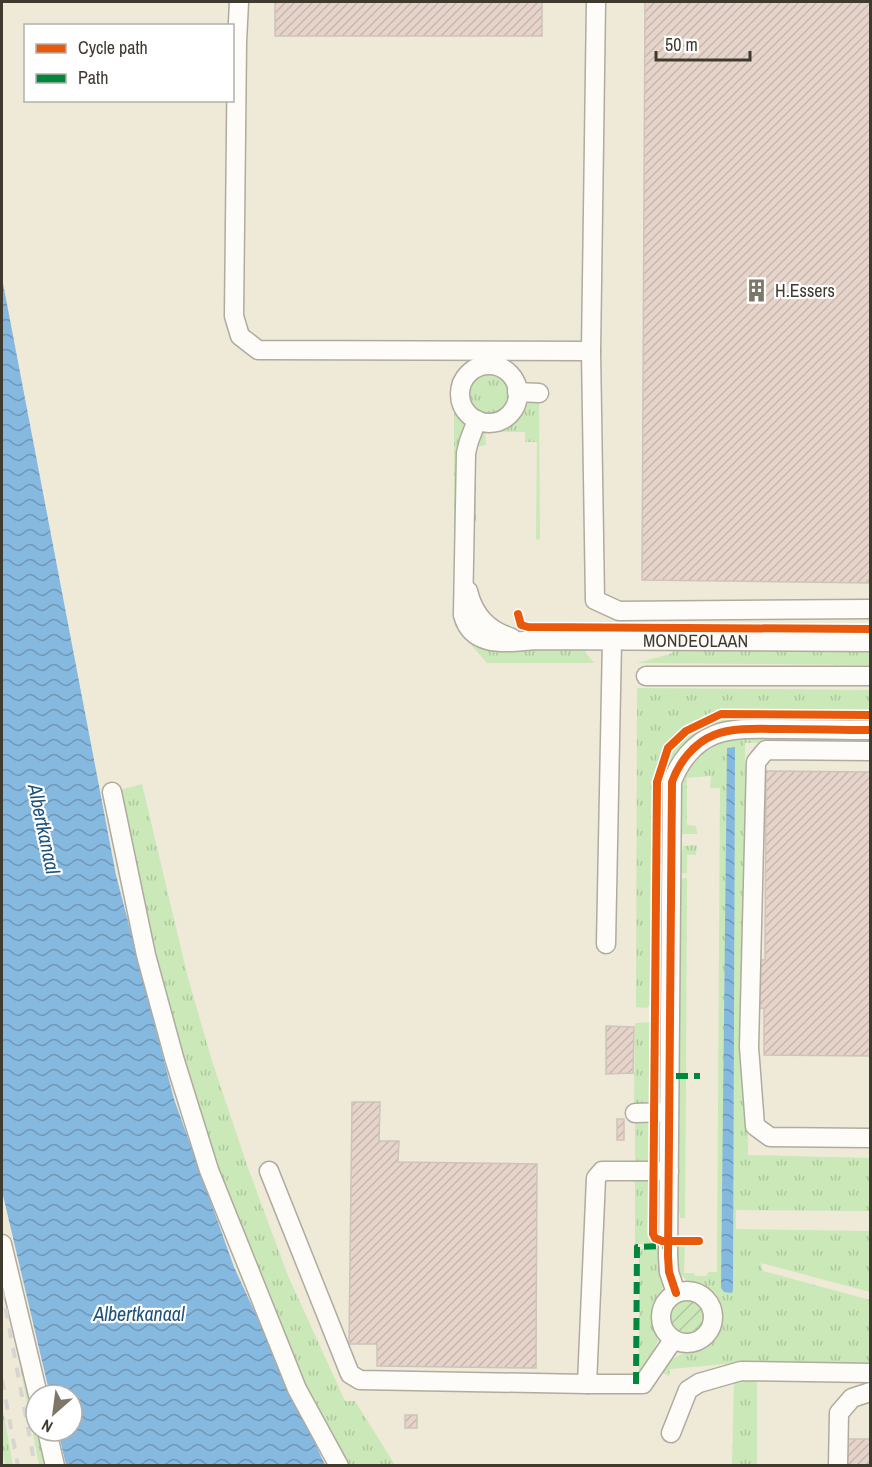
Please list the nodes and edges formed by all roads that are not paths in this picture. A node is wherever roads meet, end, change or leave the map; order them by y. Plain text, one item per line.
1 (239, 2) edge
2 (596, 2) edge
3 (591, 351) junction
4 (517, 392) junction
5 (539, 393) dead end
6 (477, 420) junction
7 (870, 609) edge
8 (612, 640) junction
9 (870, 642) edge
10 (646, 676) dead end
11 (870, 676) edge
12 (870, 730) edge
13 (870, 751) edge
14 (112, 792) dead end
15 (606, 944) dead end
16 (669, 1112) junction
17 (635, 1113) dead end
18 (870, 1138) edge
19 (269, 1171) dead end
20 (669, 1171) junction
21 (2, 1244) edge
22 (676, 1293) junction
23 (673, 1340) junction
24 (870, 1373) edge
25 (35, 1383) edge
26 (587, 1384) junction
27 (870, 1392) edge
28 (671, 1433) dead end
29 (49, 1443) edge
30 (55, 1466) edge
31 (339, 1466) edge
32 (838, 1466) edge

1 - 3 street
2 - 3 street
3 - 7 street
4 - 5 street
4 - 6 street
4 - 6 street
6 - 8 street, MONDEOLAAN
8 - 9 street, MONDEOLAAN
8 - 15 street
10 - 11 street
12 - 16 street
13 - 18 street
14 - 31 street
16 - 17 street
16 - 20 street
19 - 26 street
20 - 22 street
20 - 26 street
21 - 25 street
22 - 23 street
22 - 23 street
23 - 26 street
24 - 28 street
27 - 32 street
29 - 30 street

